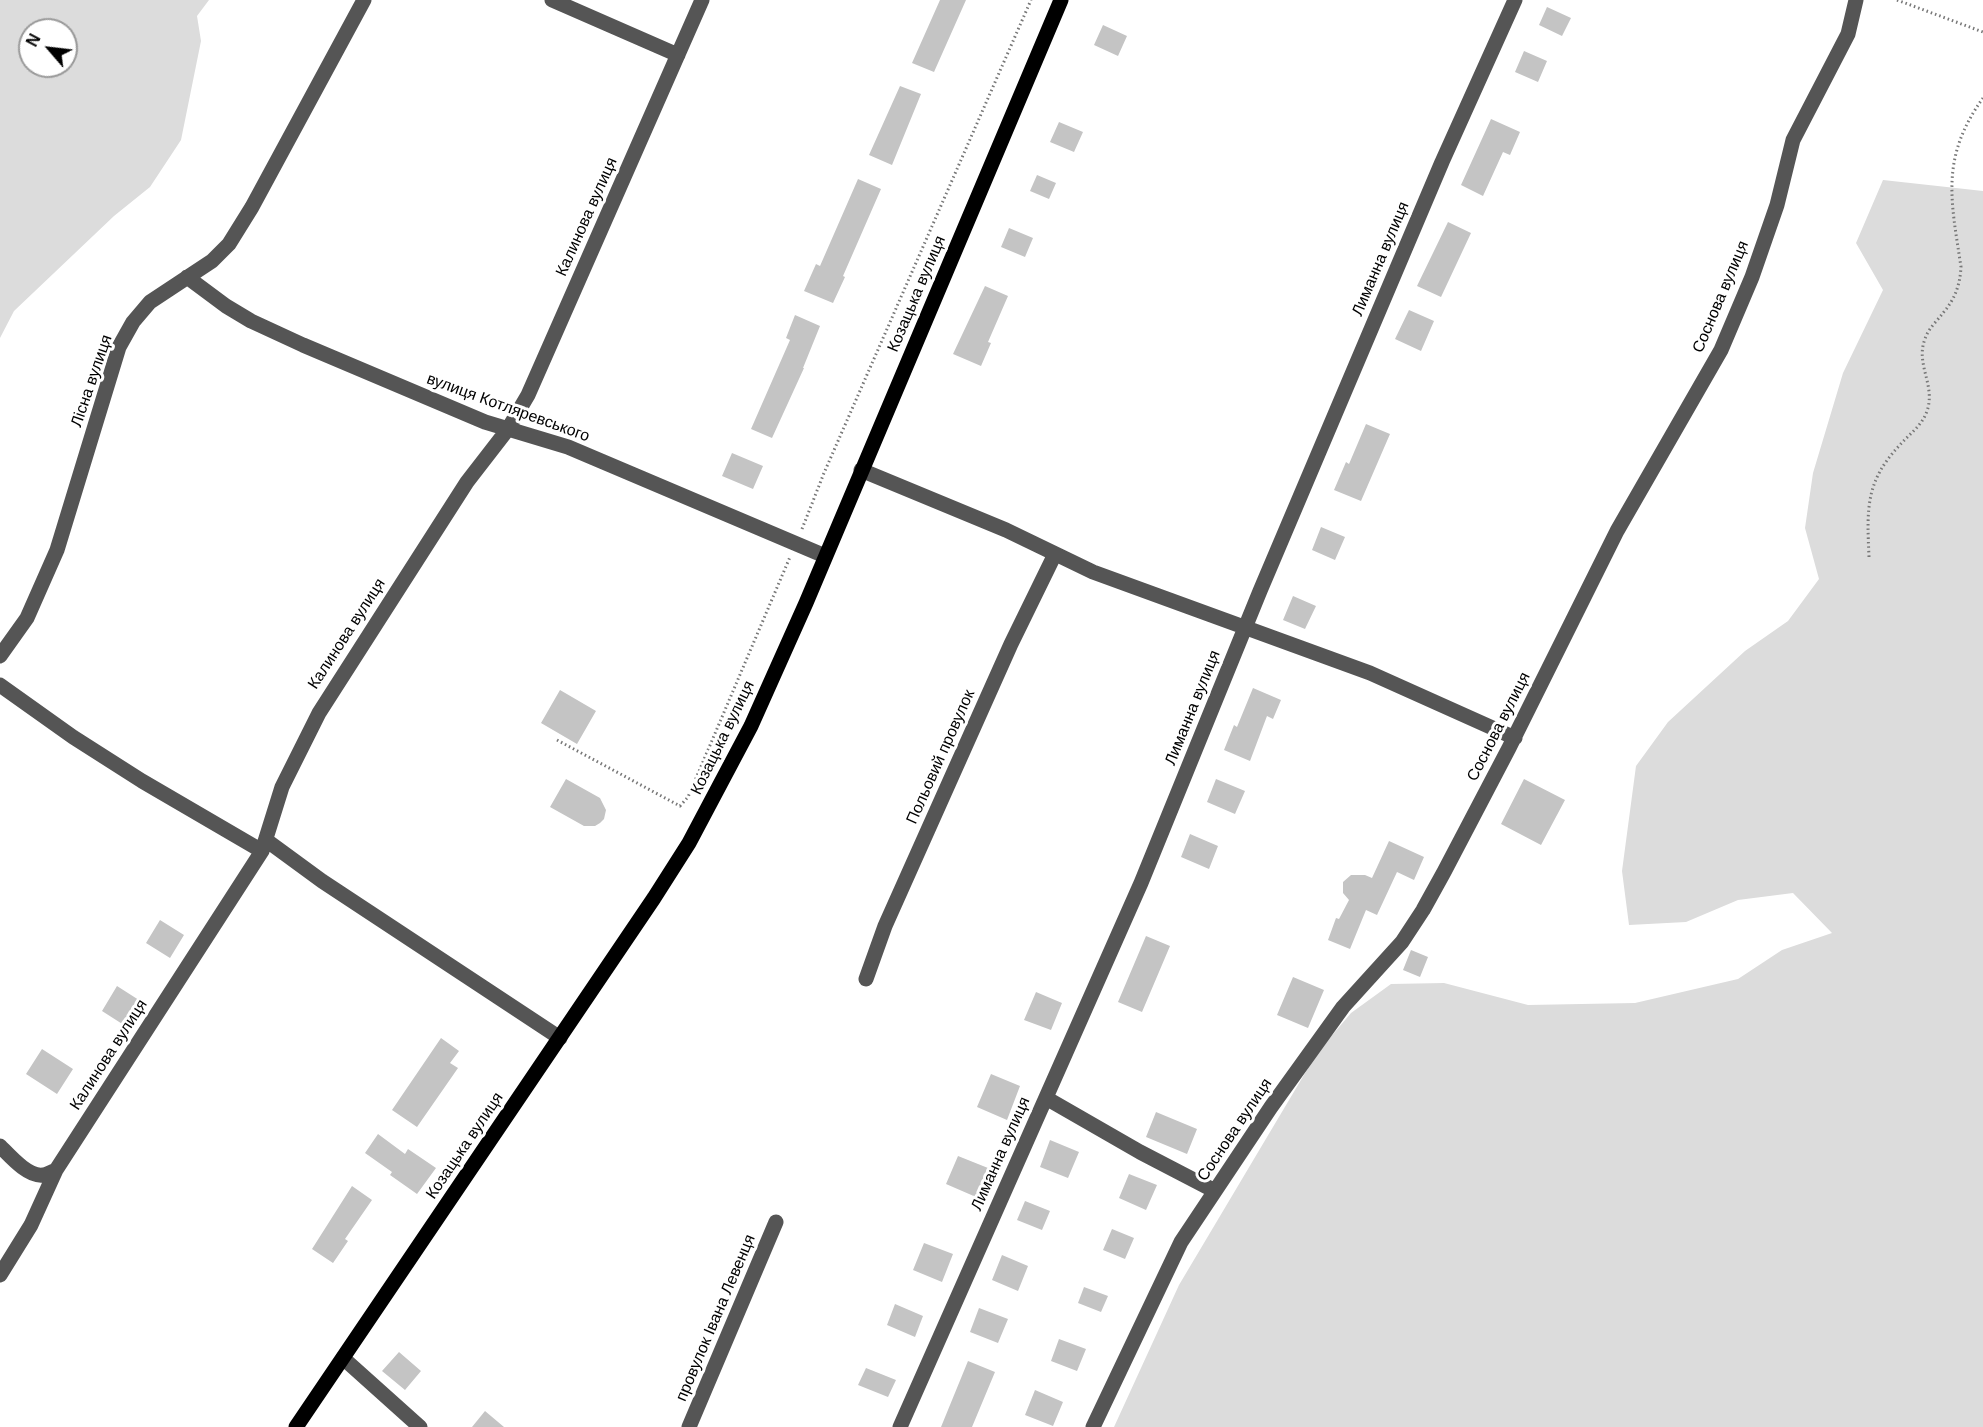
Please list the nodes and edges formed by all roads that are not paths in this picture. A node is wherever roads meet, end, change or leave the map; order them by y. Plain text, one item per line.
1 (364, 0) edge
2 (552, 0) edge
3 (702, 0) edge
4 (1061, 0) edge
5 (1515, 0) edge
6 (1856, 0) edge
7 (678, 55) junction
8 (187, 277) junction
9 (508, 429) junction
10 (861, 470) junction
11 (1055, 554) junction
12 (825, 556) junction
13 (1245, 628) junction
14 (0, 656) edge
15 (0, 685) edge
16 (1515, 738) junction
17 (264, 846) junction
18 (866, 979) dead end
19 (560, 1038) junction
20 (1046, 1098) junction
21 (0, 1146) edge
22 (57, 1170) junction
23 (1215, 1191) junction
24 (776, 1222) dead end
25 (0, 1275) edge
26 (343, 1358) junction
27 (296, 1427) edge
28 (420, 1427) edge
29 (689, 1427) edge
30 (900, 1427) edge
31 (1093, 1427) edge

1 - 8 street, Лісна вулиця
2 - 7 street
3 - 7 street, Калинова вулиця
4 - 10 main road, Козацька вулиця
5 - 13 street, Лиманна вулиця
6 - 16 street, Соснова вулиця
7 - 9 street, Калинова вулиця
8 - 9 street, вулиця Котляревського
8 - 14 street, Лісна вулиця
9 - 12 street, вулиця Котляревського
9 - 17 street, Калинова вулиця
10 - 11 street
10 - 12 main road, Козацька вулиця
11 - 13 street
11 - 18 street, Польовий провулок
12 - 19 main road, Козацька вулиця
13 - 16 street
13 - 20 street, Лиманна вулиця
15 - 17 street
16 - 23 street, Соснова вулиця
17 - 19 street
17 - 22 street, Калинова вулиця
19 - 26 main road, Козацька вулиця
20 - 23 street
20 - 30 street, Лиманна вулиця
21 - 22 street
22 - 25 street, Калинова вулиця
23 - 31 street, Соснова вулиця
24 - 29 street, провулок Івана Левенця
26 - 27 main road, Козацька вулиця
26 - 28 street

